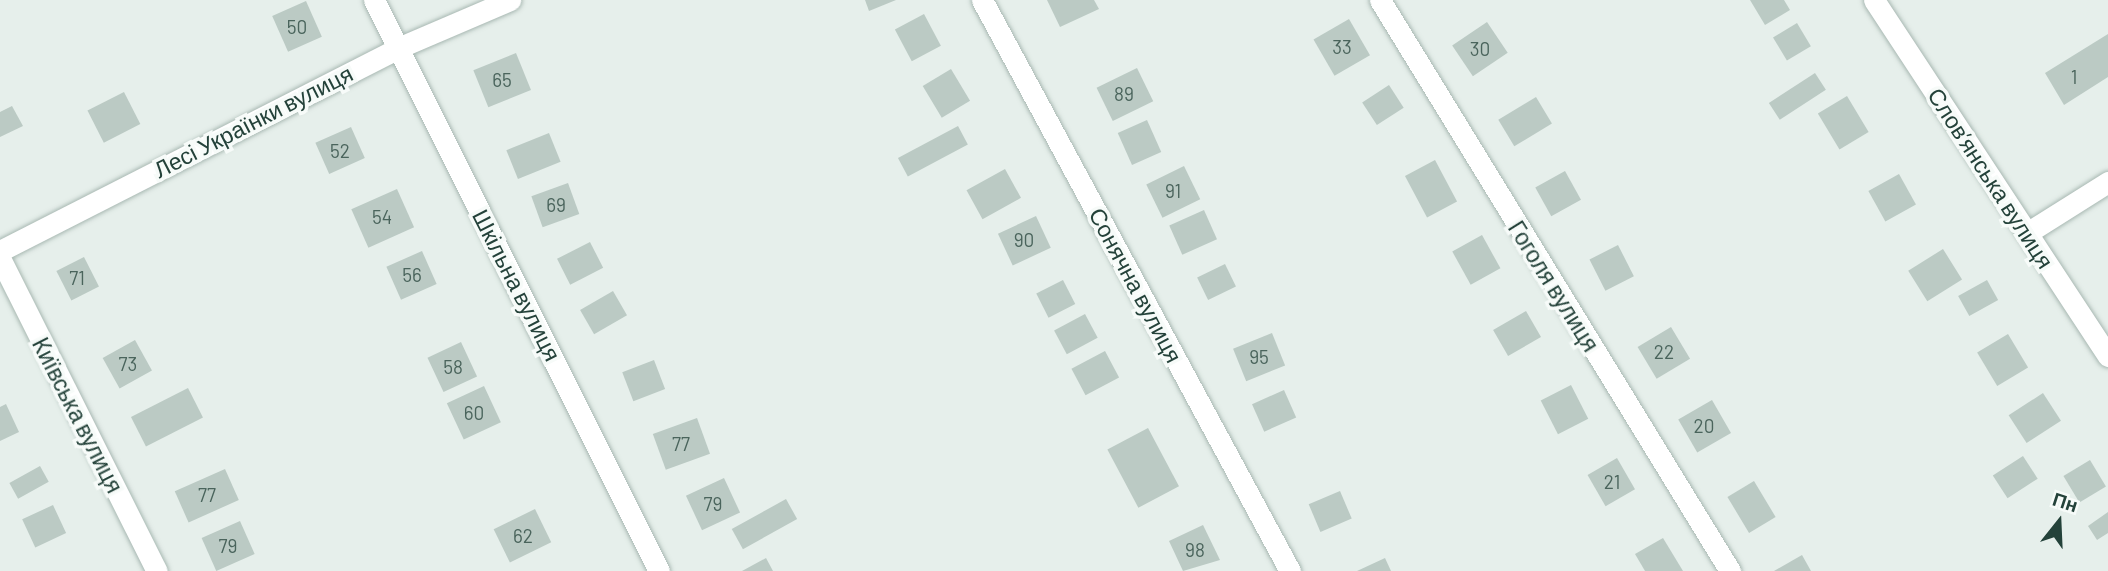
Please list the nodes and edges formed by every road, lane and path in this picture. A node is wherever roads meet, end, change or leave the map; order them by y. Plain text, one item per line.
1 (374, 0) edge
2 (510, 0) edge
3 (982, 0) edge
4 (1380, 0) edge
5 (1874, 0) edge
6 (398, 48) junction
7 (2108, 182) edge
8 (2027, 233) junction
9 (0, 251) edge
10 (0, 258) edge
11 (2108, 356) edge
12 (157, 571) edge
13 (659, 571) edge
14 (1290, 571) edge
15 (1730, 571) edge

1 - 6 street, Шкільна вулиця
2 - 6 street, Лесі Українки вулиця
3 - 14 street, Сонячна вулиця
4 - 15 street, Гоголя вулиця
5 - 8 street, Слов’янська вулиця
6 - 9 street, Лесі Українки вулиця
6 - 13 street, Шкільна вулиця
7 - 8 street
8 - 11 street, Слов’янська вулиця
10 - 12 street, Київська вулиця

